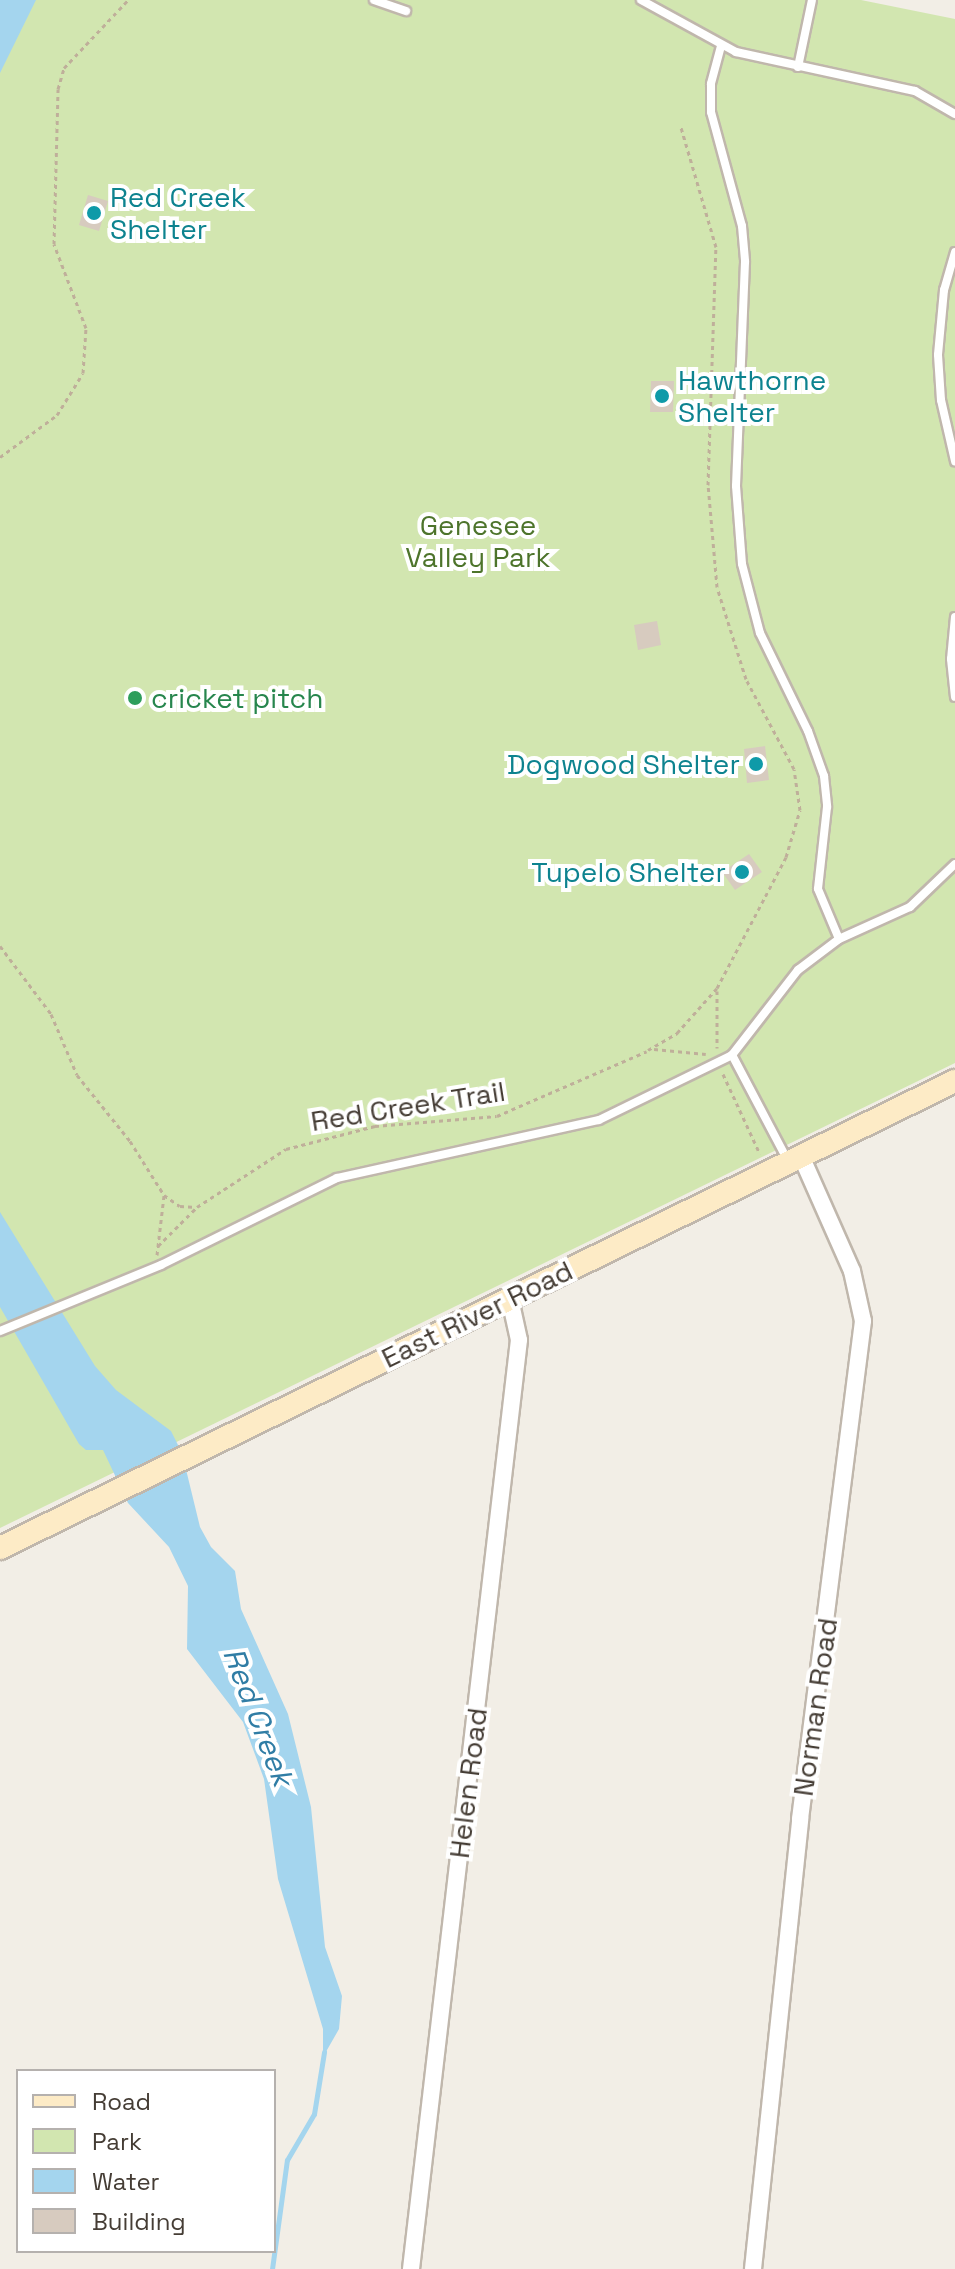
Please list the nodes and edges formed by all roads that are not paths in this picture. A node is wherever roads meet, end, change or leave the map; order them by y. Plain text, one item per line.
1 (374, 0) edge
2 (641, 0) edge
3 (812, 0) edge
4 (406, 11) dead end
5 (721, 46) junction
6 (798, 67) junction
7 (955, 114) edge
8 (955, 252) edge
9 (955, 461) edge
10 (955, 617) edge
11 (955, 697) edge
12 (955, 864) edge
13 (839, 939) junction
14 (732, 1055) junction
15 (955, 1081) edge
16 (795, 1159) junction
17 (510, 1299) junction
18 (1, 1330) edge
19 (0, 1548) edge
20 (411, 2269) edge
21 (753, 2269) edge

1 - 4 lane
2 - 5 lane
3 - 6 lane
5 - 6 lane
5 - 13 lane
6 - 7 lane
8 - 9 lane
10 - 11 lane
12 - 13 lane
13 - 14 lane
14 - 16 lane
14 - 18 lane
15 - 16 street, East River Road
16 - 17 street, East River Road
16 - 21 street, Norman Road
17 - 19 street, East River Road
17 - 20 street, Helen Road

